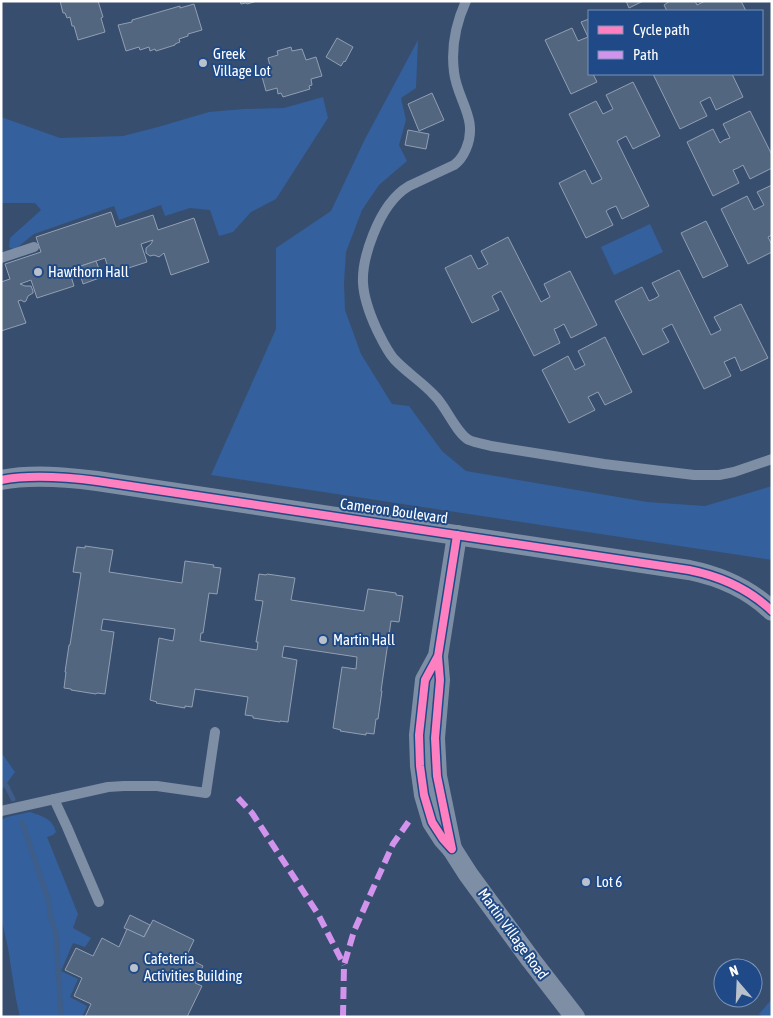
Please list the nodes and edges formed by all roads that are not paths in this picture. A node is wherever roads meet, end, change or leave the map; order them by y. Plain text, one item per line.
1 (466, 1) edge
2 (34, 247) dead end
3 (1, 258) edge
4 (772, 459) edge
5 (1, 480) edge
6 (457, 535) junction
7 (772, 611) edge
8 (215, 732) dead end
9 (54, 799) junction
10 (1, 811) edge
11 (100, 902) dead end
12 (575, 1017) edge

1 - 4 lane
2 - 3 lane
5 - 6 street, Cameron Boulevard
6 - 7 street, Cameron Boulevard
6 - 12 street, Martin Village Road
8 - 9 lane
9 - 10 lane
9 - 11 lane

